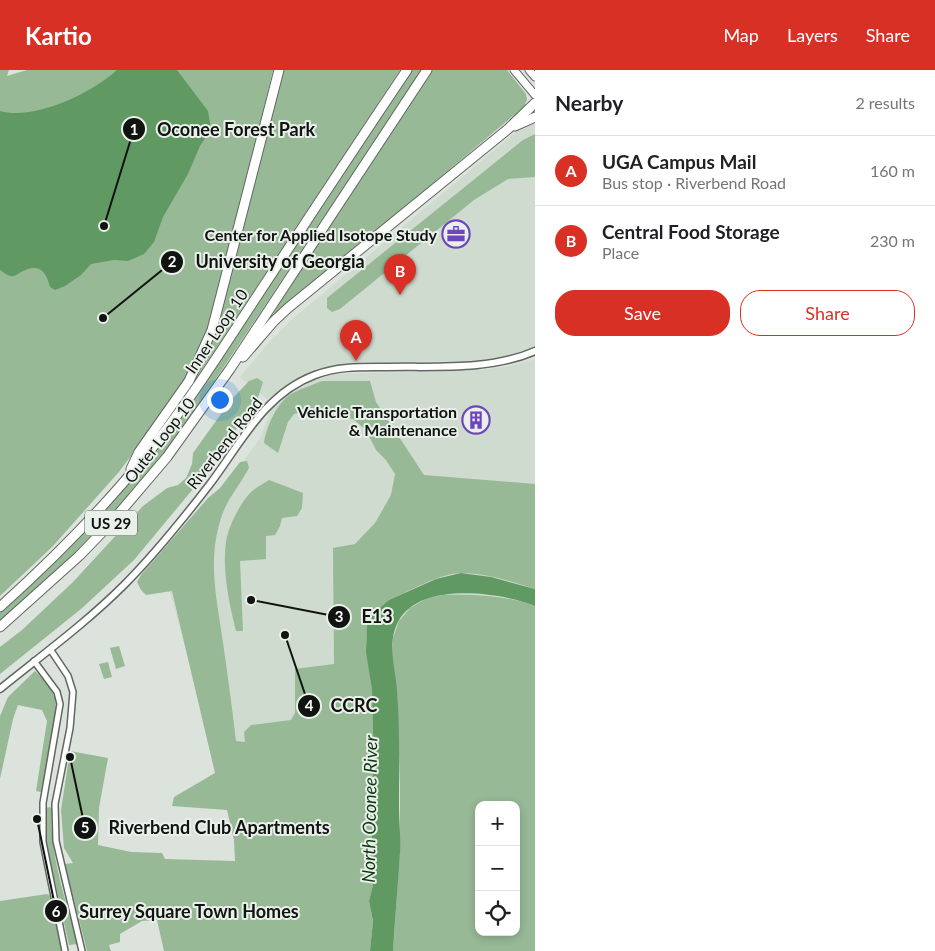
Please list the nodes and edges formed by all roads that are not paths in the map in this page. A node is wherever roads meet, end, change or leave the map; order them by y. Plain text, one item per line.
1 (279, 70) edge
2 (407, 70) edge
3 (428, 70) edge
4 (514, 70) edge
5 (529, 70) edge
6 (535, 77) edge
7 (535, 95) edge
8 (535, 103) edge
9 (535, 117) edge
10 (508, 129) junction
11 (535, 351) edge
12 (230, 369) junction
13 (125, 481) junction
14 (0, 607) edge
15 (0, 627) edge
16 (50, 649) junction
17 (34, 661) junction
18 (0, 689) edge
19 (43, 803) junction
20 (55, 804) junction
21 (65, 951) edge
22 (82, 951) edge

1 - 13 highway
2 - 13 highway, Inner Loop 10 / US 29
3 - 12 highway, Outer Loop 10 / US 29
4 - 7 main road
5 - 6 main road
8 - 10 highway
9 - 10 highway
10 - 12 highway
11 - 16 street, Riverbend Road
12 - 15 highway, Outer Loop 10 / US 29
13 - 14 highway, Inner Loop 10 / US 29
16 - 17 street, Riverbend Road
16 - 20 street
17 - 18 street, Riverbend Road
17 - 19 street
19 - 20 street
19 - 21 street
20 - 22 street

